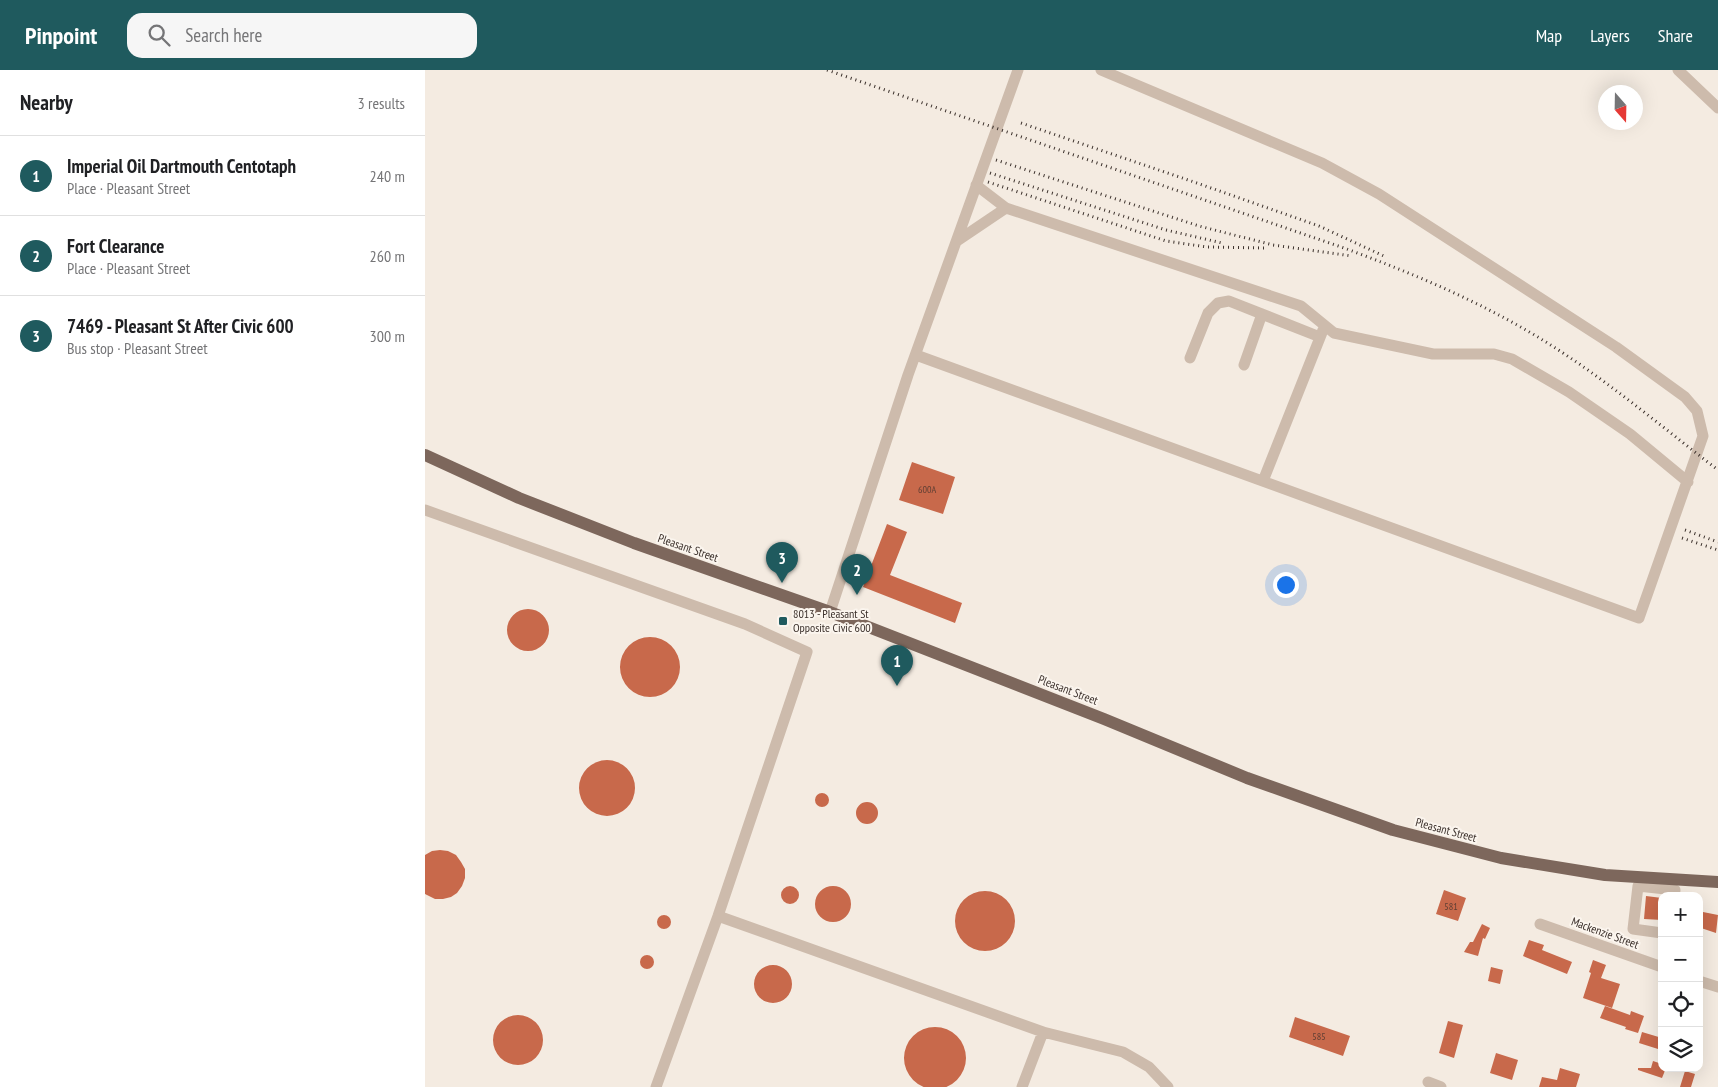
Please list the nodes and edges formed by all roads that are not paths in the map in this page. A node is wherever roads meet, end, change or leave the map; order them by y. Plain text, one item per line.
1 (1018, 70) edge
2 (1101, 70) edge
3 (1678, 70) edge
4 (1718, 108) edge
5 (976, 185) junction
6 (1006, 208) junction
7 (957, 241) junction
8 (1262, 314) junction
9 (1323, 331) junction
10 (916, 355) junction
11 (1190, 358) dead end
12 (1244, 365) dead end
13 (425, 455) edge
14 (1263, 481) junction
15 (1688, 482) junction
16 (425, 510) edge
17 (830, 612) junction
18 (1718, 882) edge
19 (1652, 883) junction
20 (1675, 892) edge
21 (718, 916) junction
22 (1540, 924) dead end
23 (1658, 932) edge
24 (1658, 966) edge
25 (1703, 981) edge
26 (1718, 987) edge
27 (1043, 1032) junction
28 (1428, 1082) dead end
29 (655, 1087) edge
30 (1022, 1087) edge
31 (1168, 1087) edge
32 (1441, 1087) edge

1 - 5 street
2 - 15 street
3 - 4 street
5 - 6 street
5 - 7 street
6 - 7 street
6 - 9 street
7 - 10 street
8 - 9 street
8 - 11 street
8 - 12 street
9 - 14 street
9 - 15 street
10 - 14 street
10 - 17 street
13 - 17 main road, Pleasant Street
14 - 15 street
16 - 21 street
17 - 19 main road, Pleasant Street
18 - 19 main road, Pleasant Street
19 - 20 street
19 - 23 street
21 - 27 street
21 - 29 street
22 - 24 street, Mackenzie Street
25 - 26 street
27 - 30 street
27 - 31 street
28 - 32 street

